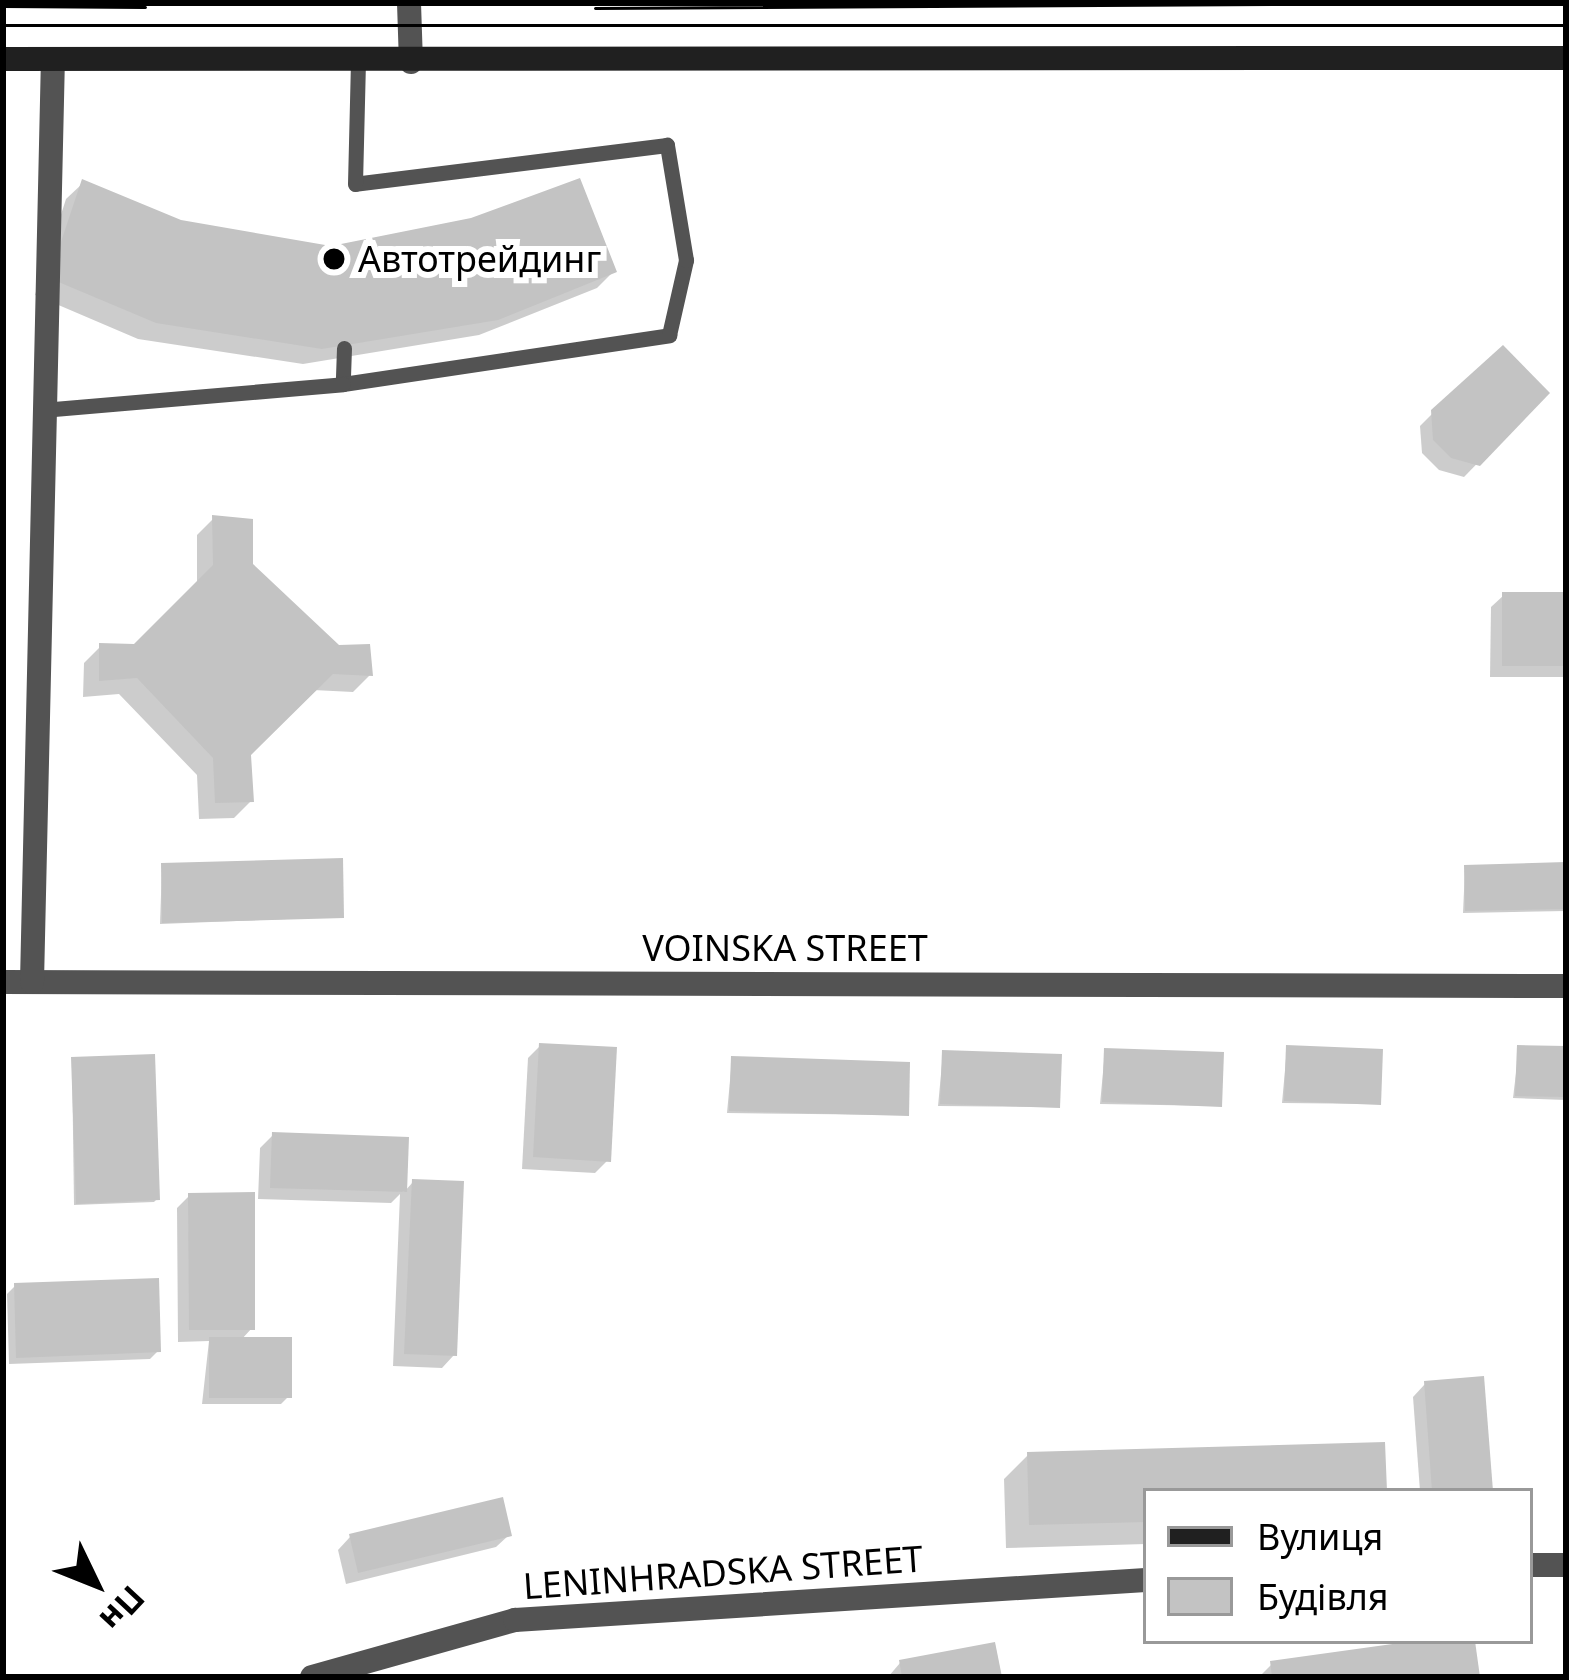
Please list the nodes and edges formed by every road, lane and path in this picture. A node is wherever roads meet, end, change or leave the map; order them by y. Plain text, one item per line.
1 (409, 3) edge
2 (1566, 58) edge
3 (3, 59) edge
4 (53, 59) junction
5 (358, 62) junction
6 (411, 62) junction
7 (344, 348) dead end
8 (343, 384) junction
9 (42, 410) junction
10 (3, 982) edge
11 (32, 982) junction
12 (1566, 986) edge
13 (1533, 1565) edge
14 (1566, 1565) edge
15 (1143, 1580) edge
16 (312, 1677) edge

1 - 6 street
2 - 6 main road
3 - 4 main road
4 - 5 main road
4 - 9 street
5 - 6 main road
5 - 8 lane
7 - 8 lane
8 - 9 lane
9 - 11 street
10 - 11 street, VOINSKA STREET
11 - 12 street, VOINSKA STREET
13 - 14 street
15 - 16 street, LENINHRADSKA STREET

